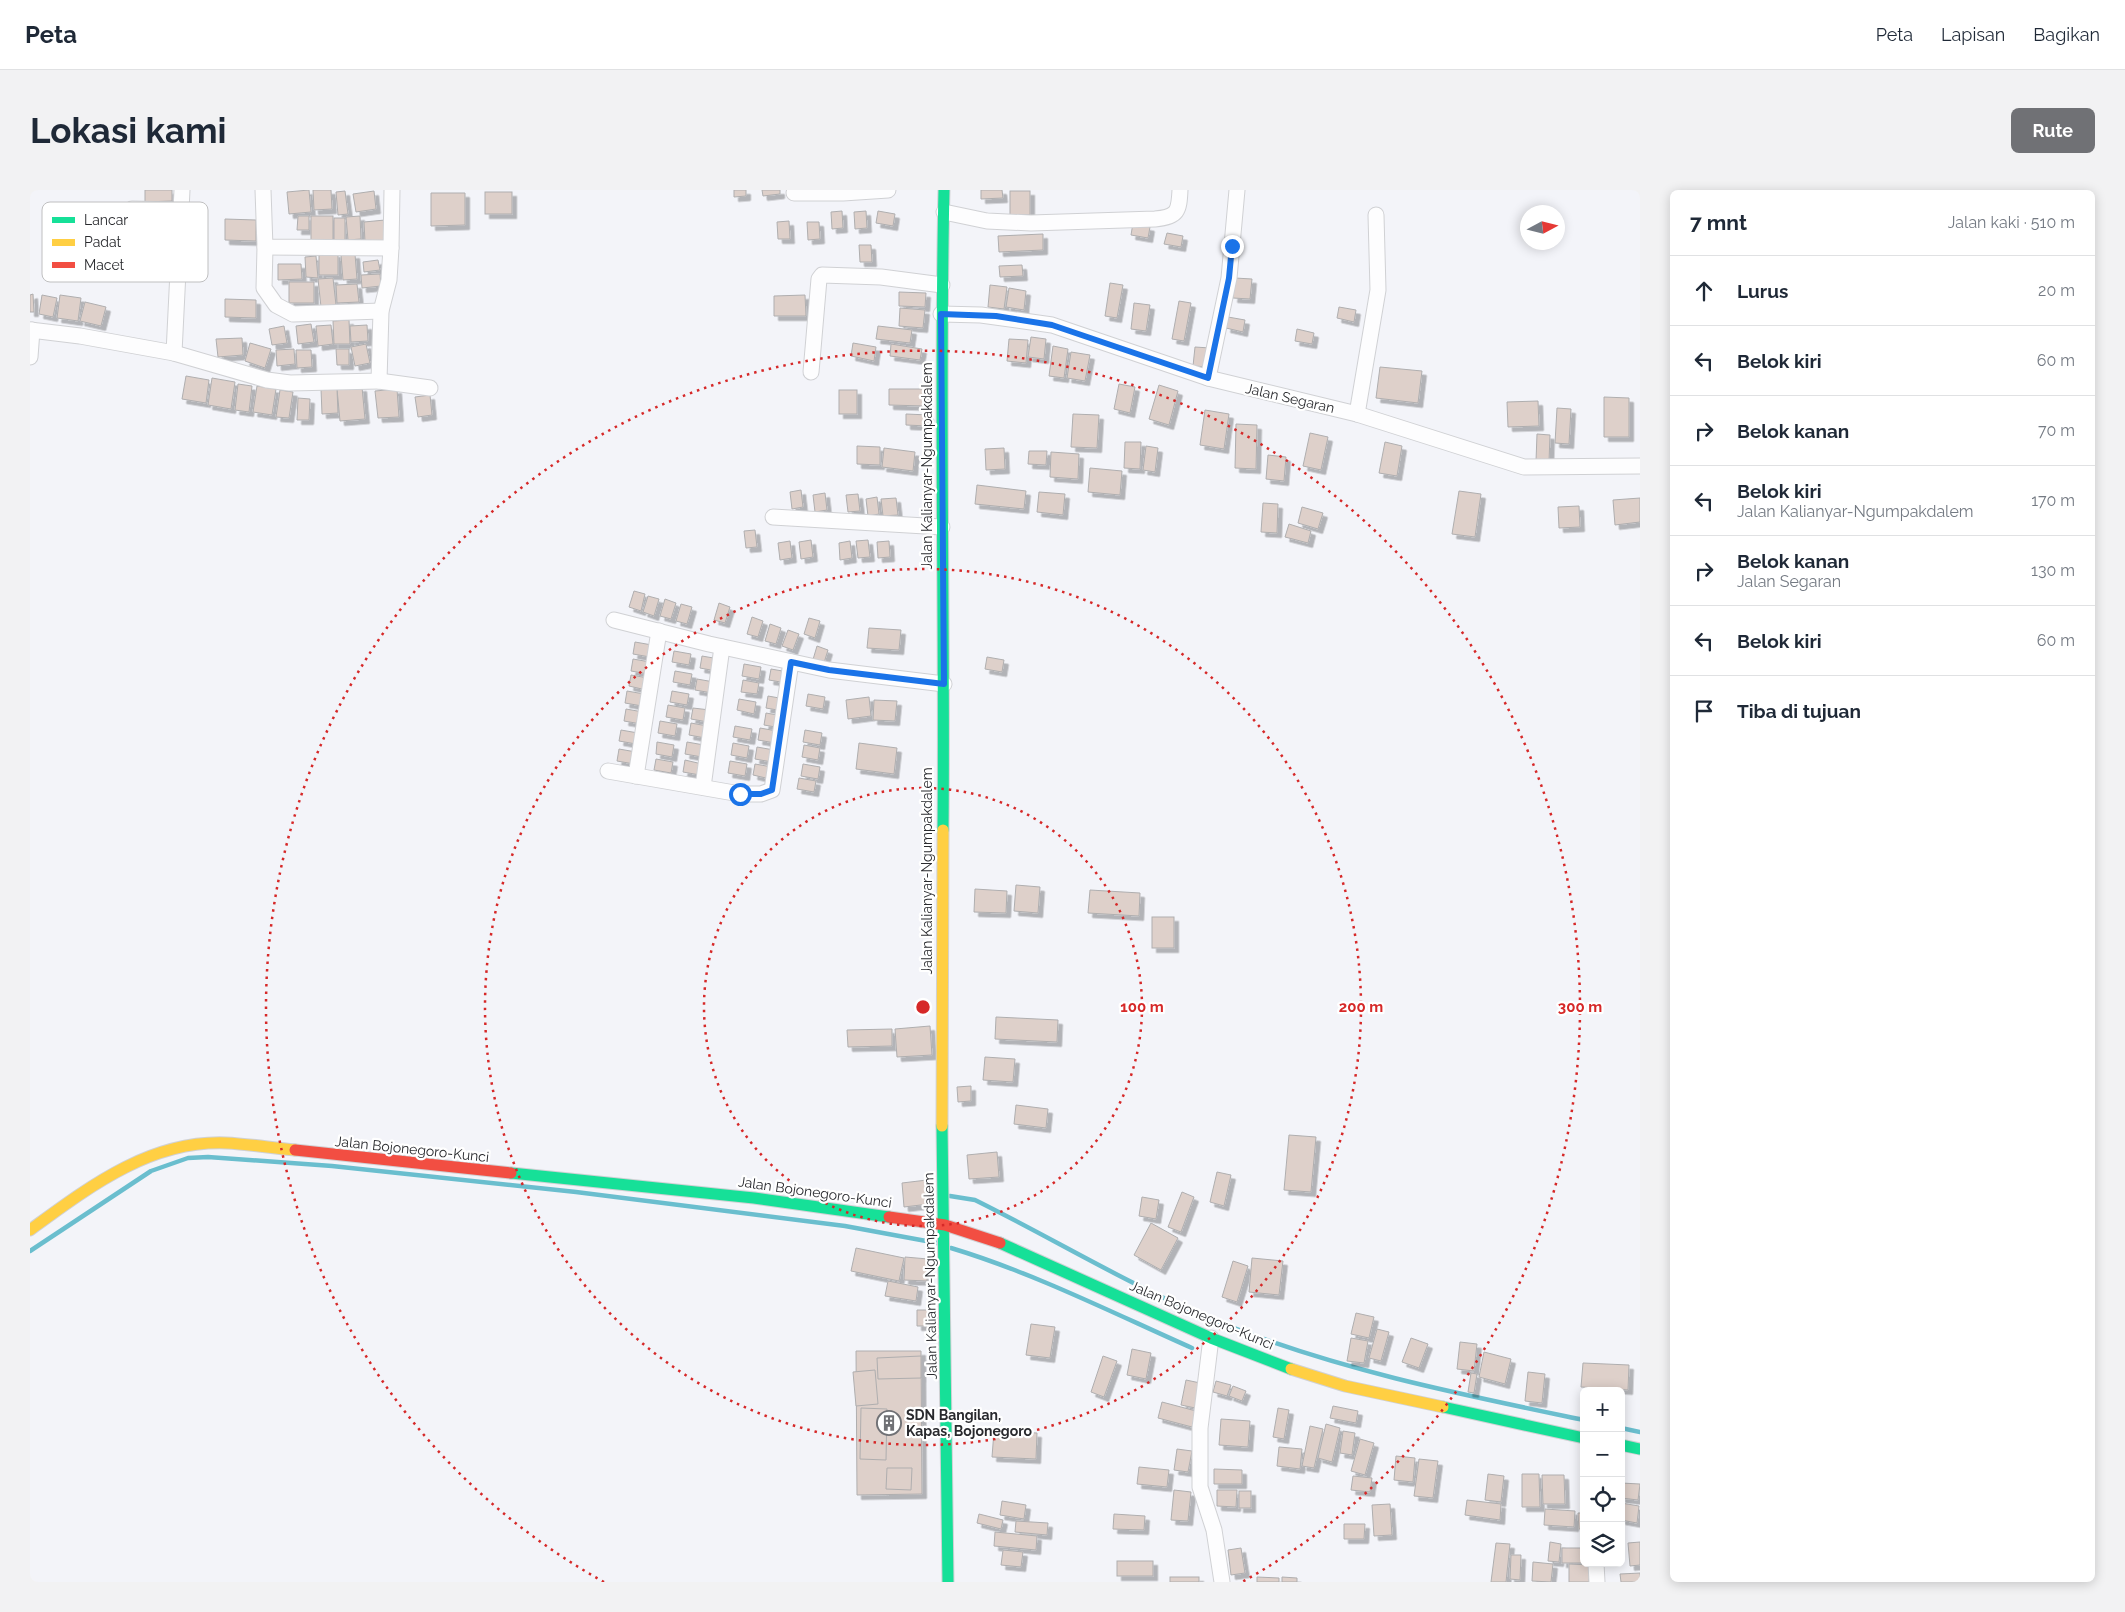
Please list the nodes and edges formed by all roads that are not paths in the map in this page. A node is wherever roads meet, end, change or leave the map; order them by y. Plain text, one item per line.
1 (263, 190) edge
2 (392, 190) edge
3 (888, 190) edge
4 (944, 190) edge
5 (1180, 190) edge
6 (1237, 190) edge
7 (794, 193) dead end
8 (944, 212) junction
9 (1376, 215) dead end
10 (265, 247) junction
11 (391, 248) junction
12 (178, 282) edge
13 (942, 285) junction
14 (382, 311) junction
15 (941, 314) junction
16 (31, 330) edge
17 (174, 354) junction
18 (30, 357) edge
19 (810, 372) dead end
20 (1208, 378) junction
21 (379, 381) junction
22 (430, 388) dead end
23 (1357, 414) junction
24 (1640, 466) edge
25 (773, 517) dead end
26 (942, 526) junction
27 (614, 620) dead end
28 (659, 631) junction
29 (722, 647) junction
30 (791, 662) junction
31 (944, 684) junction
32 (608, 771) dead end
33 (636, 776) junction
34 (702, 787) junction
35 (941, 1225) junction
36 (30, 1230) edge
37 (1211, 1338) junction
38 (1580, 1437) edge
39 (1625, 1446) edge
40 (1640, 1449) edge
41 (1596, 1567) edge
42 (948, 1582) edge
43 (1222, 1582) edge
44 (1597, 1582) edge

1 - 10 street
2 - 11 street
3 - 7 street
4 - 8 main road, Jalan Kalianyar-Ngumpakdalem
5 - 8 street
6 - 20 street
8 - 13 main road, Jalan Kalianyar-Ngumpakdalem
9 - 23 street
10 - 11 street
10 - 14 street
11 - 14 street
12 - 17 street
13 - 15 main road, Jalan Kalianyar-Ngumpakdalem
13 - 19 street
14 - 21 street
15 - 20 street, Jalan Segaran
15 - 26 main road, Jalan Kalianyar-Ngumpakdalem
16 - 17 street
16 - 18 street
17 - 21 street
20 - 23 street, Jalan Segaran
21 - 22 street
23 - 24 street, Jalan Segaran
25 - 26 street
26 - 31 main road, Jalan Kalianyar-Ngumpakdalem
27 - 28 street
28 - 29 street
28 - 33 street
29 - 30 street
29 - 34 street
30 - 31 street
30 - 34 street
31 - 35 main road, Jalan Kalianyar-Ngumpakdalem
32 - 33 street
33 - 34 street
35 - 36 main road, Jalan Bojonegoro-Kunci
35 - 37 main road, Jalan Bojonegoro-Kunci
35 - 42 main road, Jalan Kalianyar-Ngumpakdalem
37 - 38 main road, Jalan Bojonegoro-Kunci
37 - 43 street
39 - 40 main road
41 - 44 street

